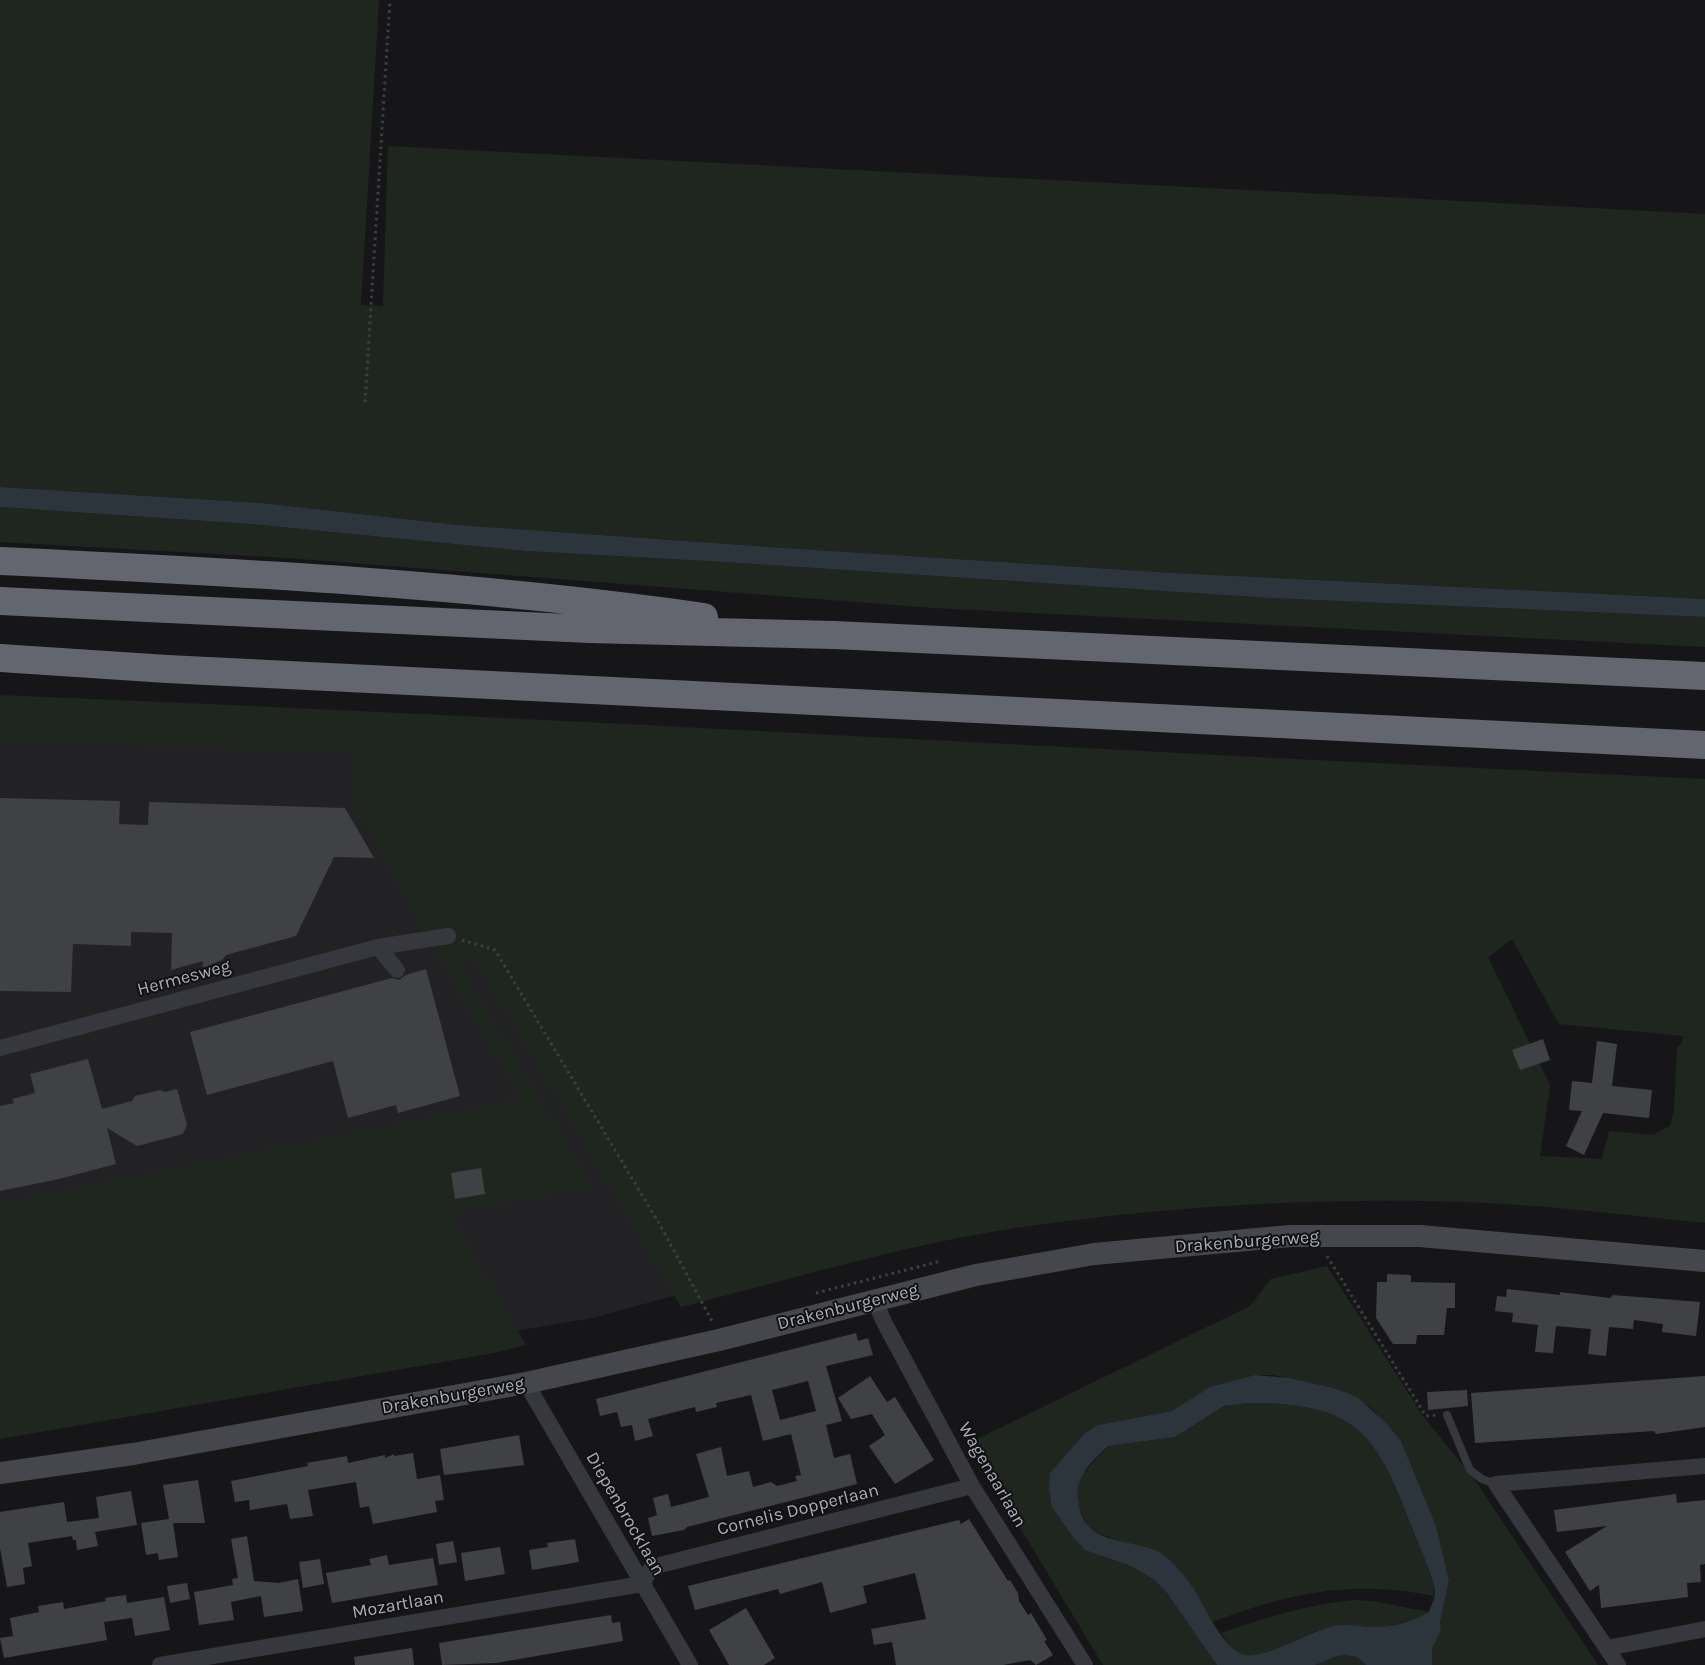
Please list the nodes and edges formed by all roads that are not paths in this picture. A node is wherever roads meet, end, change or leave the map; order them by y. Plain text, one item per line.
1 (0, 560) edge
2 (0, 601) edge
3 (834, 635) junction
4 (0, 658) edge
5 (0, 667) edge
6 (167, 669) junction
7 (1705, 676) edge
8 (1705, 745) edge
9 (448, 936) road end
10 (378, 947) junction
11 (397, 970) dead end
12 (0, 1048) edge
13 (1705, 1261) edge
14 (874, 1299) junction
15 (526, 1383) junction
16 (1447, 1415) road end
17 (1705, 1466) edge
18 (0, 1473) edge
19 (1496, 1484) junction
20 (972, 1486) junction
21 (642, 1584) junction
22 (1705, 1629) edge
23 (1607, 1648) junction
24 (160, 1665) edge
25 (690, 1665) edge
26 (1085, 1665) edge
27 (1618, 1665) edge

1 - 3 highway
2 - 3 highway
3 - 7 highway
4 - 6 highway
5 - 6 highway
6 - 8 highway
9 - 10 street, Hermesweg
10 - 11 street
10 - 12 street, Hermesweg
13 - 14 main road, Drakenburgerweg
14 - 15 main road, Drakenburgerweg
14 - 20 street, Wagenaarlaan
15 - 18 main road, Drakenburgerweg
15 - 21 street, Diepenbrocklaan
16 - 19 lane
17 - 19 street
19 - 23 street
20 - 21 street, Cornelis Dopperlaan
20 - 26 street, Wagenaarlaan
21 - 24 street, Mozartlaan
21 - 25 street, Diepenbrocklaan
22 - 23 street
23 - 27 street

